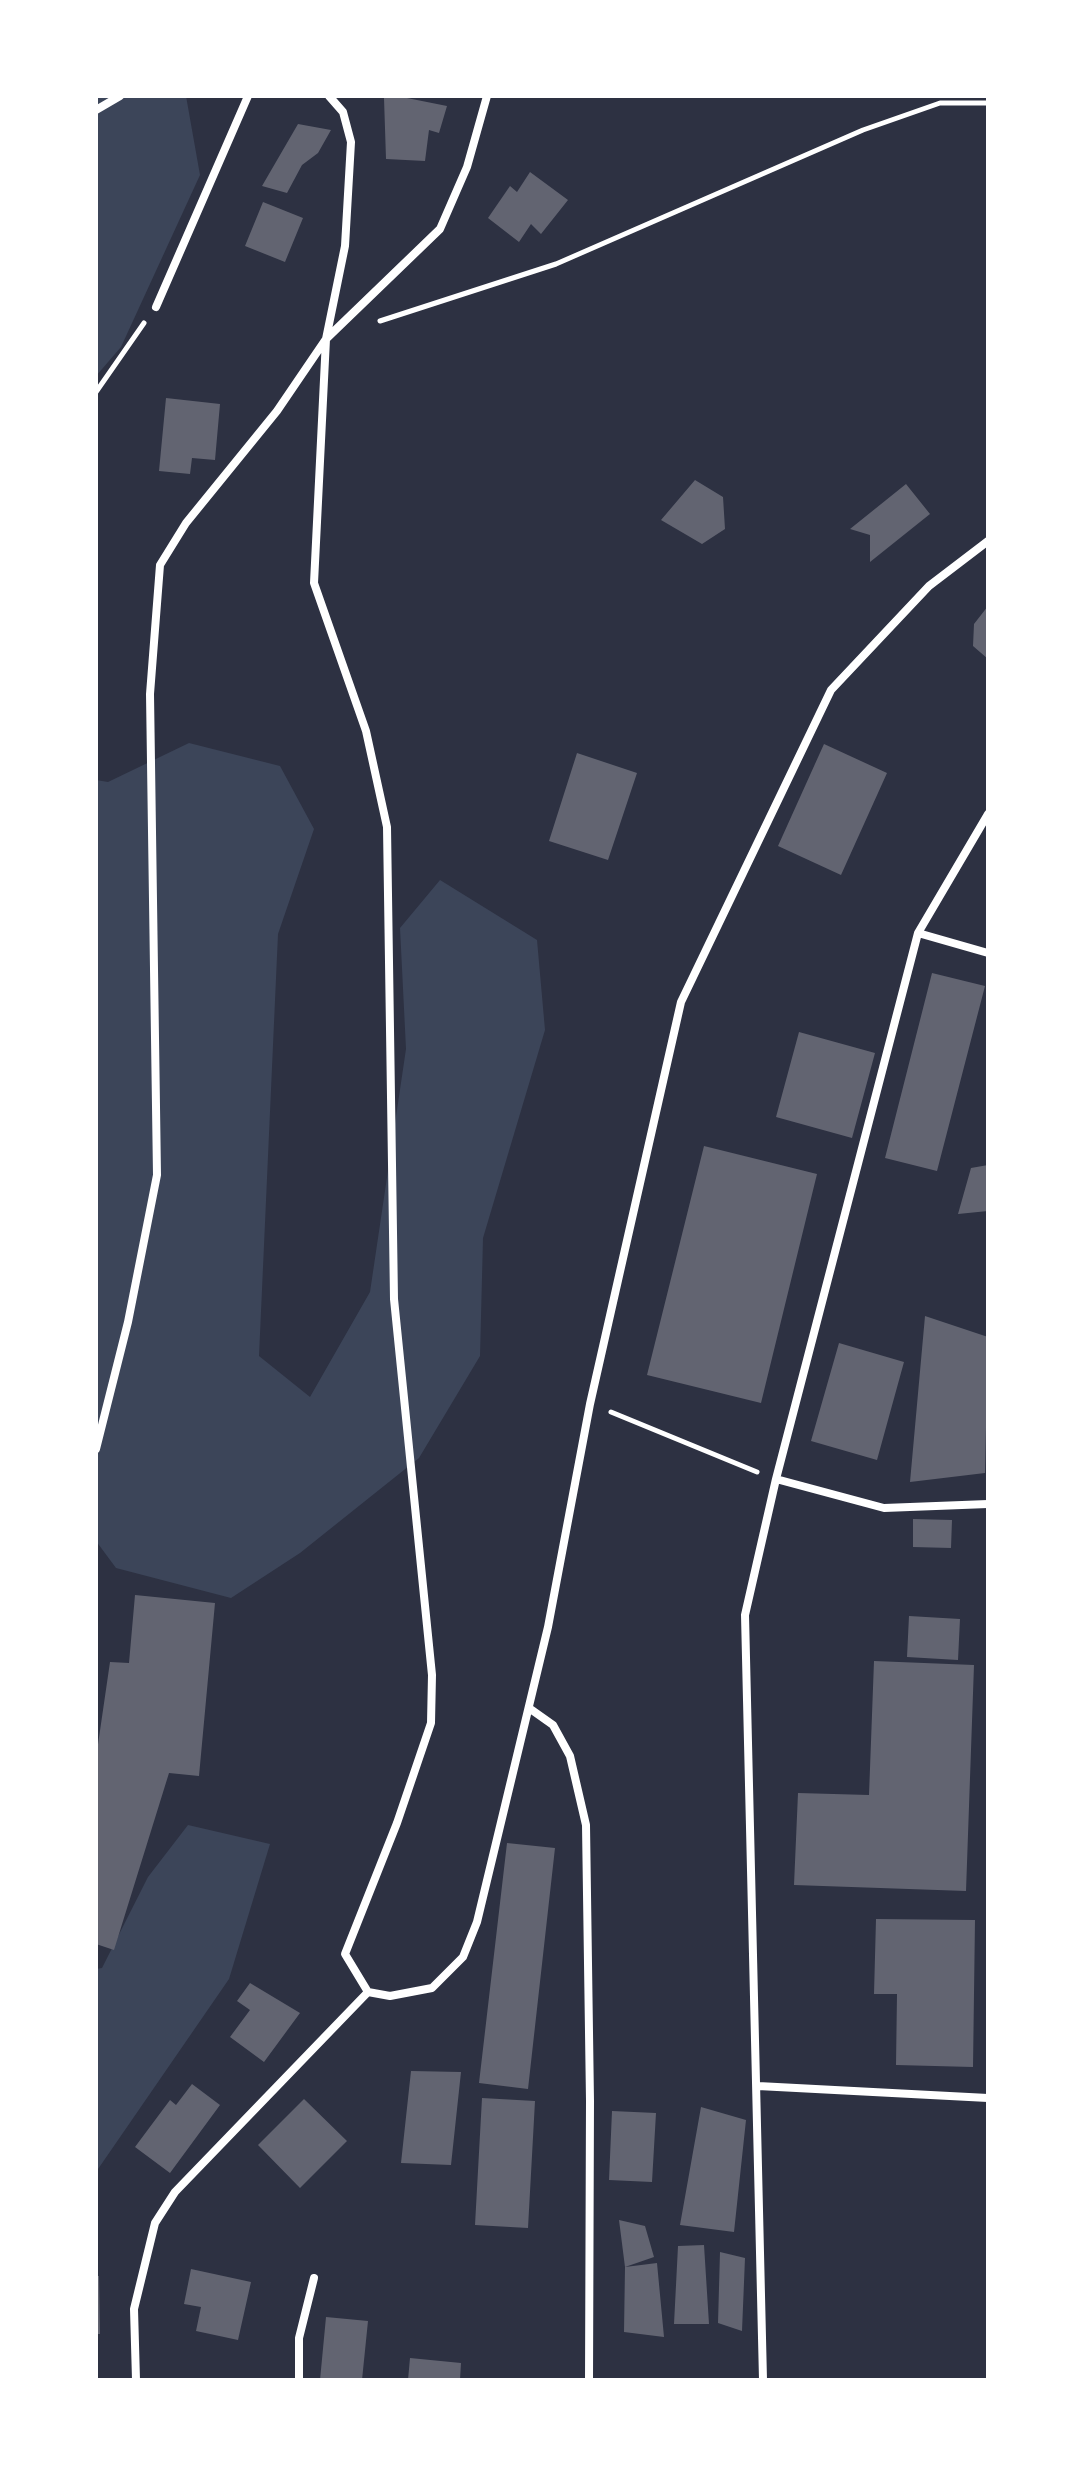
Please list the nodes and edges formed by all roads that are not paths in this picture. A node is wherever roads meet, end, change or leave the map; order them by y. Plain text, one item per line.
1 (120, 96) edge
2 (248, 96) edge
3 (329, 96) edge
4 (487, 96) edge
5 (96, 110) edge
6 (156, 307) road end
7 (326, 339) junction
8 (988, 541) edge
9 (988, 814) edge
10 (918, 933) junction
11 (988, 953) edge
12 (96, 1449) edge
13 (776, 1479) junction
14 (988, 1504) edge
15 (529, 1708) junction
16 (368, 1992) junction
17 (758, 2086) junction
18 (988, 2098) edge
19 (314, 2278) dead end
20 (136, 2380) edge
21 (299, 2380) edge
22 (589, 2380) edge
23 (763, 2380) edge

1 - 5 street
2 - 6 street
3 - 7 street
4 - 7 street
7 - 12 street
7 - 16 street
8 - 15 street
9 - 10 street
10 - 11 street
10 - 13 street
13 - 14 street
13 - 17 street
15 - 16 street
15 - 22 street
16 - 20 street
17 - 18 street
17 - 23 street
19 - 21 street

